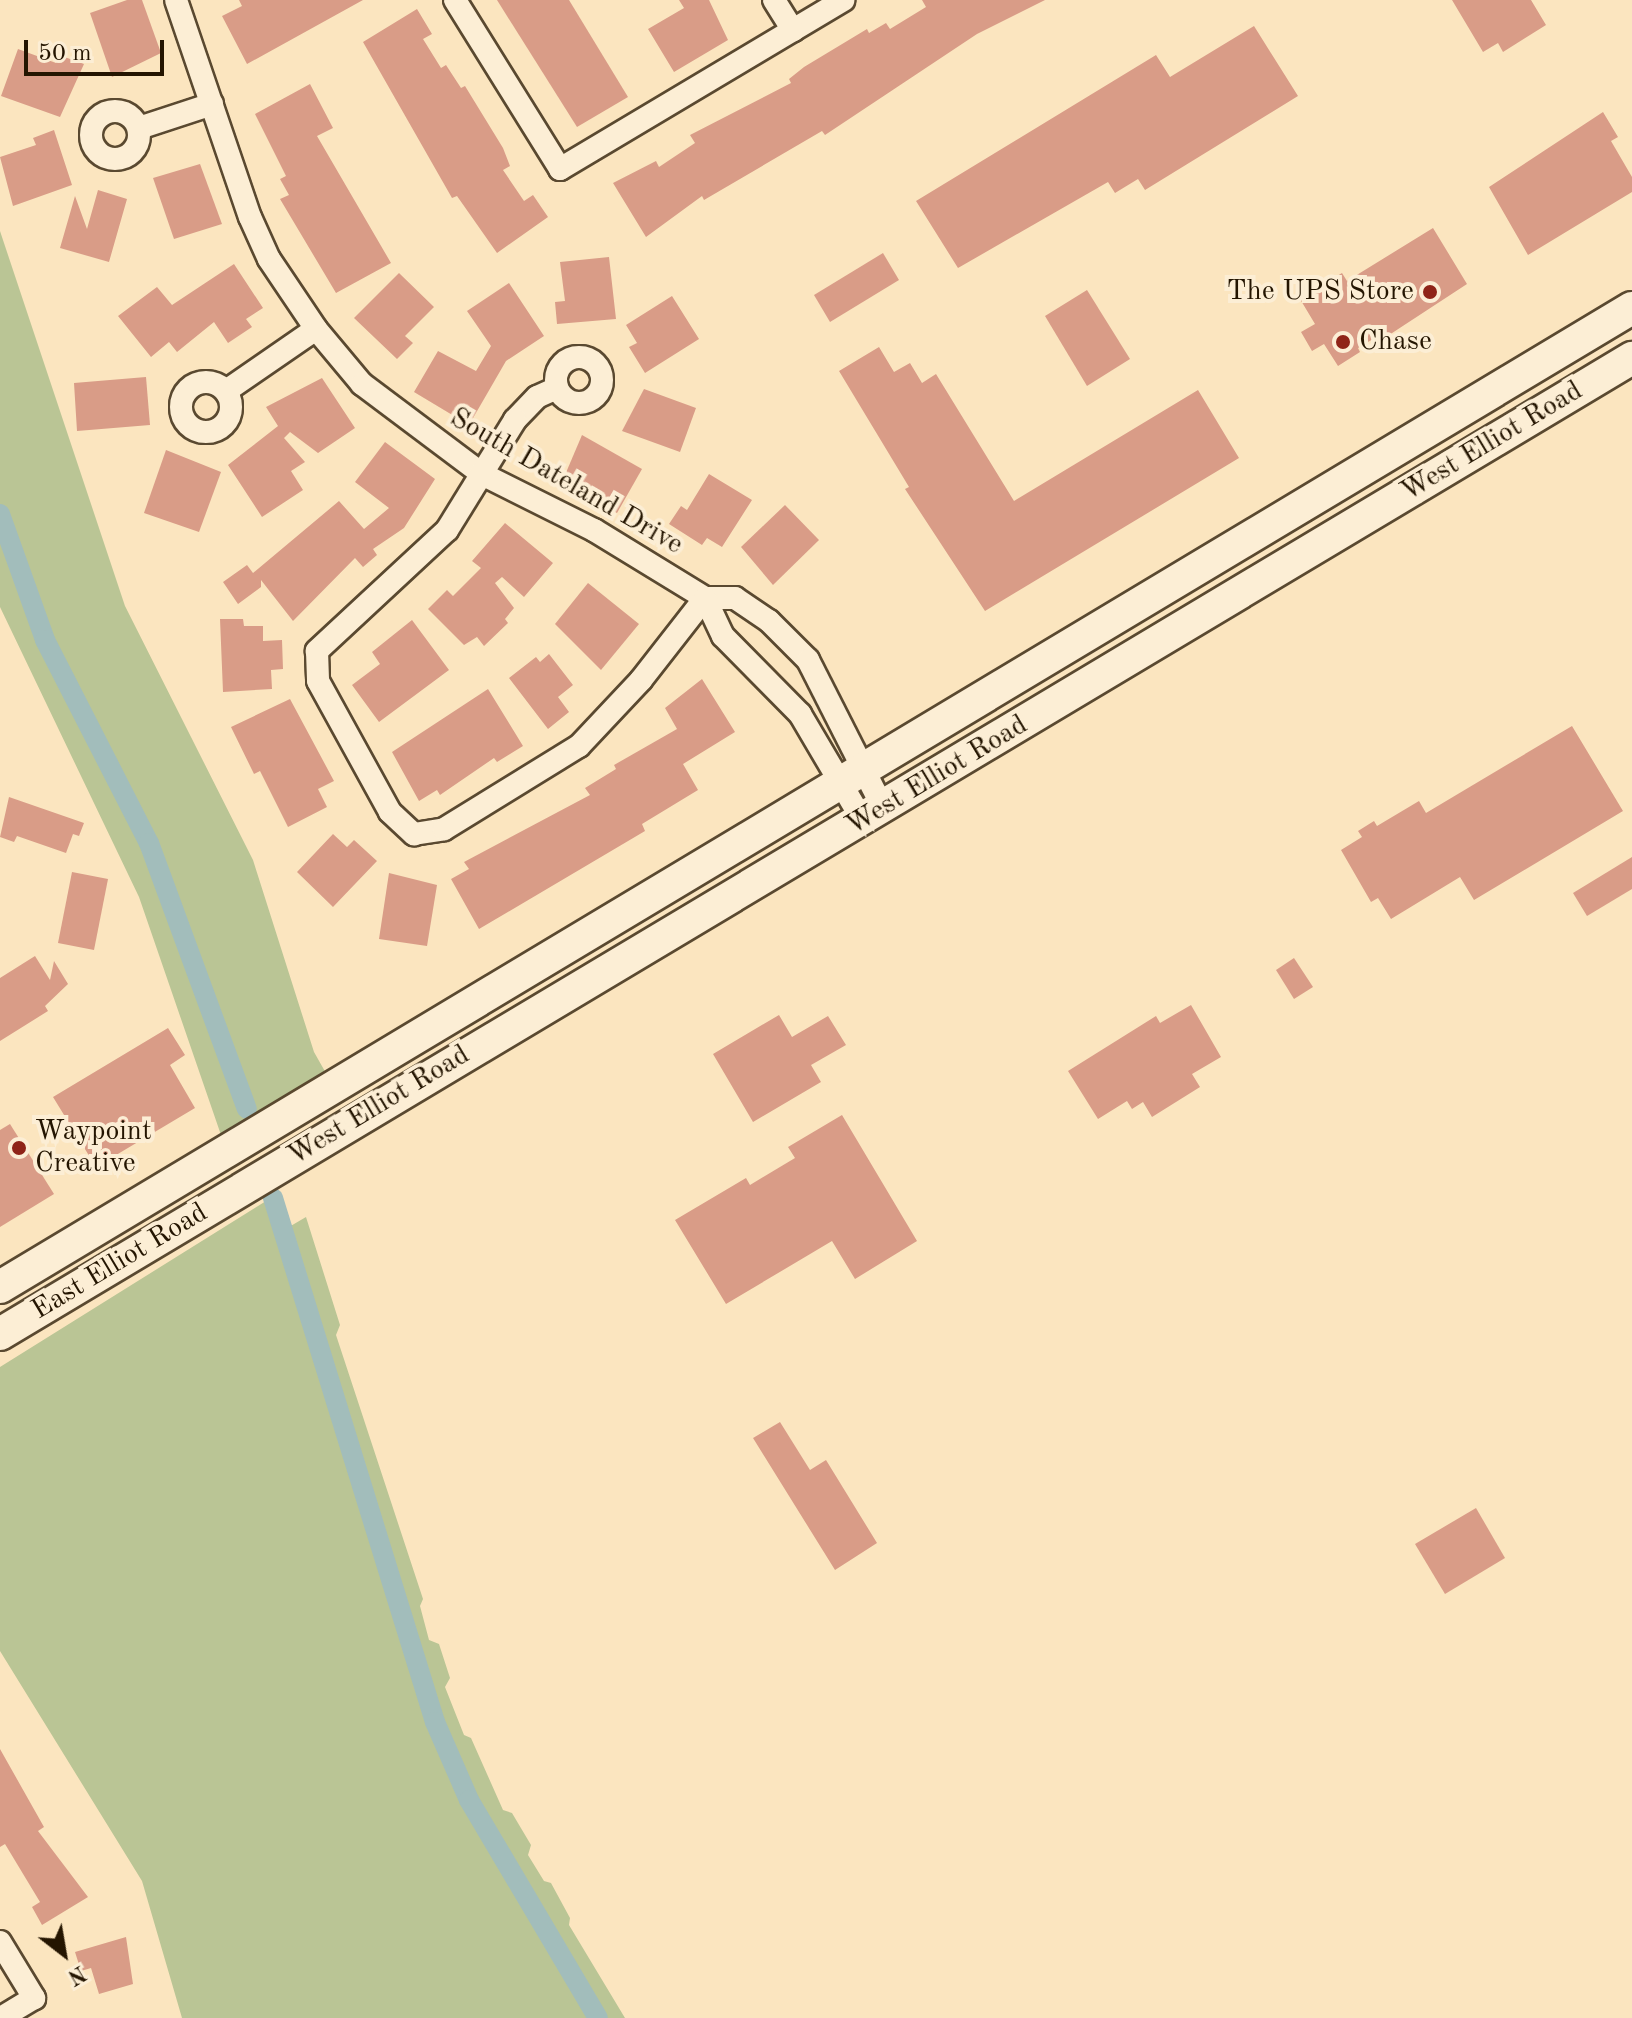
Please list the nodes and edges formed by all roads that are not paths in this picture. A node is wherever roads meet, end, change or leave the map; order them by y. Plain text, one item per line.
1 (176, 0) edge
2 (455, 0) edge
3 (774, 0) edge
4 (843, 0) edge
5 (793, 31) junction
6 (212, 104) junction
7 (139, 128) dead end
8 (1632, 308) edge
9 (316, 329) junction
10 (1632, 358) edge
11 (557, 388) dead end
12 (226, 391) dead end
13 (482, 474) junction
14 (705, 598) junction
15 (854, 779) junction
16 (873, 814) junction
17 (277, 1121) joint
18 (239, 1190) joint
19 (0, 1287) edge
20 (0, 1334) edge
21 (0, 1942) edge
22 (1, 2018) edge

1 - 6 street, South Dateland Drive
2 - 5 street
3 - 5 street
4 - 5 street
6 - 7 street
6 - 9 street, South Dateland Drive
8 - 15 main road, West Elliot Road
9 - 12 street
9 - 13 street, South Dateland Drive
10 - 16 main road, West Elliot Road
11 - 13 street
13 - 14 street, South Dateland Drive
13 - 14 street
14 - 15 street, South Dateland Drive
14 - 15 street, South Dateland Drive
15 - 16 street, South Dateland Drive
15 - 17 main road, West Elliot Road
16 - 18 main road, West Elliot Road
17 - 19 main road, East Elliot Road
18 - 20 main road, East Elliot Road
21 - 22 street

